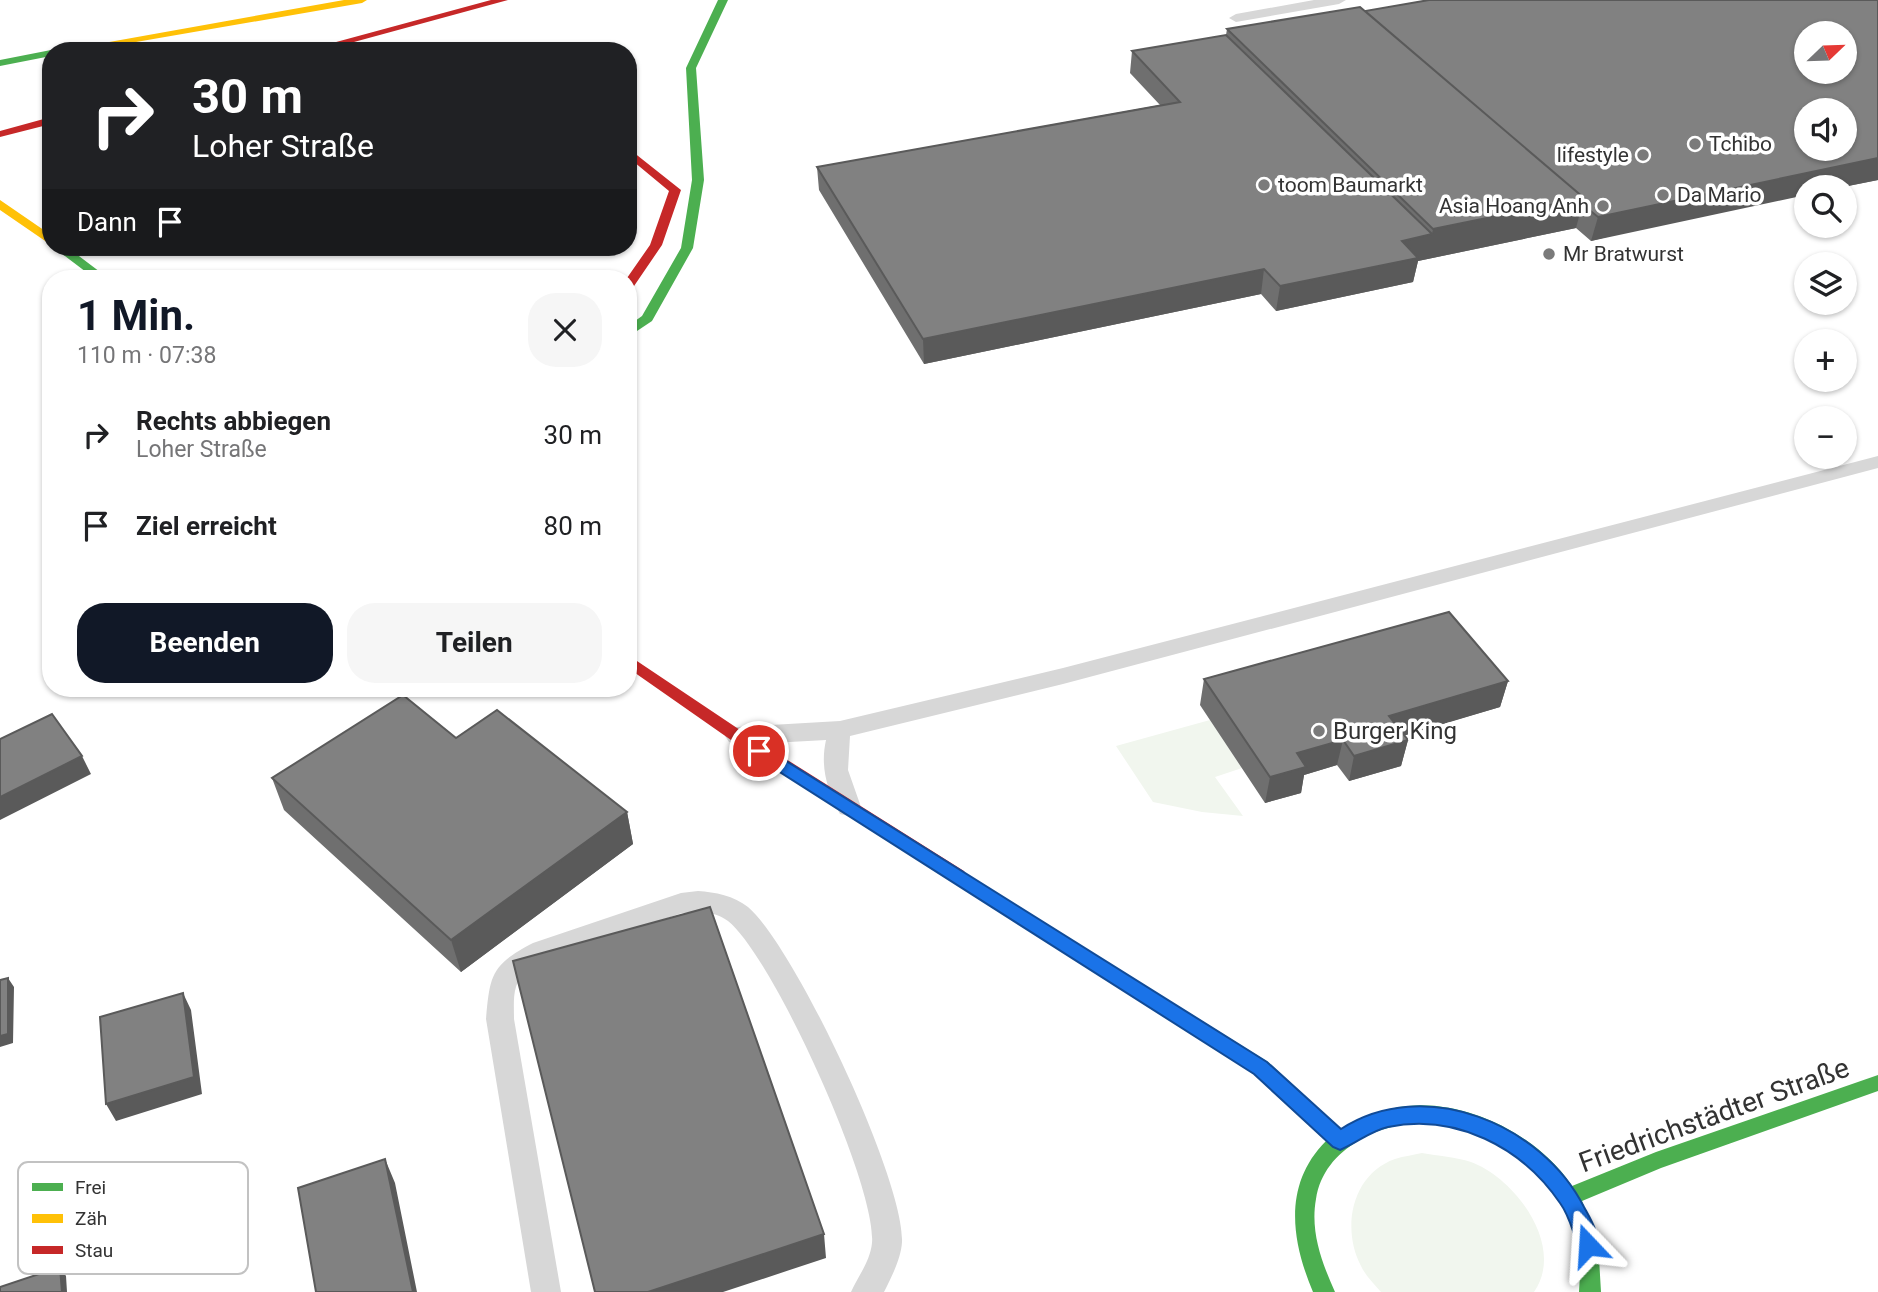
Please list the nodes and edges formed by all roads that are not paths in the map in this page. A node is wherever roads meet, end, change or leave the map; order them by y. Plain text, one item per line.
1 (362, 0) edge
2 (503, 0) edge
3 (723, 0) edge
4 (1339, 0) edge
5 (1236, 18) dead end
6 (117, 42) edge
7 (342, 42) edge
8 (42, 55) edge
9 (0, 63) edge
10 (42, 122) edge
11 (0, 134) edge
12 (637, 158) edge
13 (0, 204) edge
14 (42, 234) edge
15 (71, 256) edge
16 (91, 270) edge
17 (637, 273) edge
18 (637, 326) edge
19 (1878, 462) edge
20 (637, 666) edge
21 (840, 730) junction
22 (737, 736) junction
23 (849, 808) junction
24 (1878, 1083) edge
25 (1340, 1141) junction
26 (1569, 1198) junction
27 (546, 1292) edge
28 (866, 1292) edge
29 (1324, 1292) edge
30 (1590, 1292) edge

1 - 6 main road
2 - 7 main road
3 - 18 main road
4 - 5 lane
8 - 9 main road
10 - 11 main road
12 - 17 main road
13 - 14 main road
15 - 16 main road
19 - 21 lane
20 - 22 main road
21 - 22 lane
21 - 23 lane
22 - 23 main road
23 - 25 main road
24 - 26 main road, Friedrichstädter Straße
25 - 26 main road
25 - 29 main road
26 - 30 main road
27 - 28 lane

